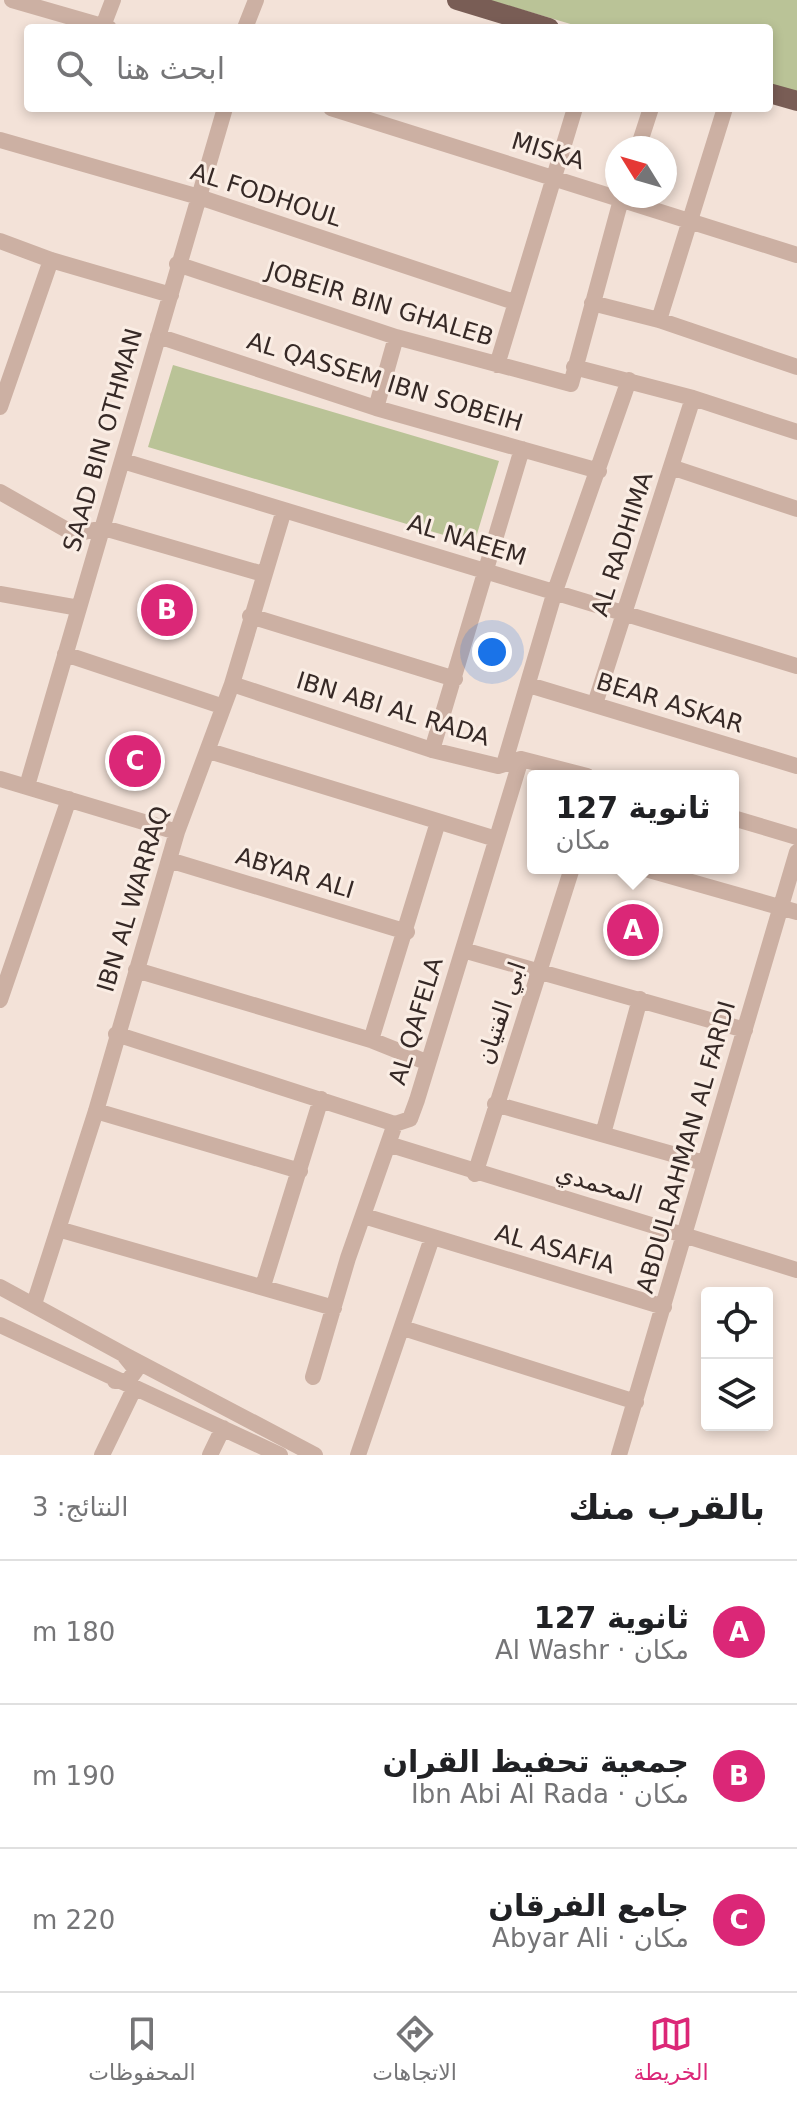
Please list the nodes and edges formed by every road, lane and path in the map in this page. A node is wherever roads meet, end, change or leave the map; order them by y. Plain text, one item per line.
1 (12, 0) edge
2 (113, 0) edge
3 (256, 0) edge
4 (457, 0) edge
5 (96, 24) edge
6 (107, 24) edge
7 (247, 24) edge
8 (536, 24) edge
9 (773, 94) edge
10 (797, 101) edge
11 (224, 112) edge
12 (344, 112) edge
13 (574, 112) edge
14 (650, 112) edge
15 (724, 112) edge
16 (642, 136) edge
17 (0, 140) edge
18 (553, 178) junction
19 (605, 192) edge
20 (199, 197) junction
21 (619, 208) edge
22 (653, 208) edge
23 (689, 221) junction
24 (0, 241) edge
25 (797, 255) edge
26 (51, 260) junction
27 (177, 264) junction
28 (171, 295) junction
29 (514, 302) junction
30 (592, 303) junction
31 (659, 320) junction
32 (158, 336) junction
33 (396, 337) junction
34 (497, 365) junction
35 (797, 367) edge
36 (572, 375) junction
37 (629, 380) junction
38 (693, 398) junction
39 (0, 407) edge
40 (376, 408) junction
41 (797, 432) edge
42 (522, 449) junction
43 (123, 461) junction
44 (671, 467) junction
45 (599, 471) junction
46 (0, 492) edge
47 (797, 509) edge
48 (284, 510) junction
49 (104, 528) junction
50 (488, 572) junction
51 (263, 574) junction
52 (555, 591) junction
53 (0, 594) edge
54 (79, 608) junction
55 (626, 614) junction
56 (250, 616) junction
57 (65, 654) junction
58 (797, 666) edge
59 (455, 679) junction
60 (232, 684) junction
61 (529, 685) junction
62 (595, 704) junction
63 (221, 706) junction
64 (432, 750) junction
65 (209, 751) junction
66 (513, 760) junction
67 (797, 766) edge
68 (559, 770) edge
69 (0, 779) edge
70 (27, 786) junction
71 (69, 799) junction
72 (739, 820) edge
73 (438, 822) junction
74 (177, 832) junction
75 (797, 837) edge
76 (496, 839) junction
77 (797, 852) edge
78 (169, 860) junction
79 (570, 874) edge
80 (664, 874) edge
81 (789, 909) edge
82 (407, 932) junction
83 (463, 950) junction
84 (136, 970) junction
85 (540, 974) junction
86 (640, 999) junction
87 (0, 1000) edge
88 (745, 1030) junction
89 (116, 1034) junction
90 (371, 1040) junction
91 (426, 1062) junction
92 (321, 1099) junction
93 (495, 1104) junction
94 (96, 1111) junction
95 (395, 1124) junction
96 (603, 1134) junction
97 (388, 1144) junction
98 (704, 1163) junction
99 (300, 1171) junction
100 (475, 1174) junction
101 (364, 1216) junction
102 (58, 1229) junction
103 (682, 1233) junction
104 (432, 1238) junction
105 (797, 1270) edge
106 (263, 1286) junction
107 (0, 1287) edge
108 (34, 1304) junction
109 (664, 1307) junction
110 (334, 1308) junction
111 (0, 1325) edge
112 (403, 1328) junction
113 (123, 1354) junction
114 (313, 1377) dead end
115 (114, 1381) junction
116 (134, 1389) junction
117 (636, 1402) junction
118 (223, 1428) junction
119 (102, 1455) edge
120 (210, 1455) edge
121 (280, 1455) edge
122 (315, 1455) edge
123 (358, 1455) edge
124 (619, 1455) edge

1 - 5 street
2 - 6 street
3 - 7 street
4 - 8 main road
9 - 10 main road
11 - 20 street, SAAD BIN OTHMAN
12 - 18 street, MISKA
13 - 18 street
14 - 16 street
15 - 23 street
17 - 20 street, AL FODHOUL
18 - 19 street, MISKA
18 - 29 street
20 - 27 street, SAAD BIN OTHMAN
20 - 29 street, AL FODHOUL
21 - 30 street
22 - 23 street, MISKA
23 - 25 street, MISKA
23 - 31 street
24 - 26 street
26 - 28 street
26 - 39 street
27 - 28 street, SAAD BIN OTHMAN
27 - 33 street, JOBEIR BIN GHALEB
28 - 32 street, SAAD BIN OTHMAN
29 - 34 street
30 - 31 street
30 - 36 street
31 - 35 street
32 - 40 street, AL QASSEM IBN SOBEIH
32 - 43 street, SAAD BIN OTHMAN
33 - 34 street, JOBEIR BIN GHALEB
33 - 40 street
34 - 36 street, JOBEIR BIN GHALEB
36 - 37 street, JOBEIR BIN GHALEB
37 - 38 street, JOBEIR BIN GHALEB
37 - 45 street, AL QAFELA
38 - 41 street, JOBEIR BIN GHALEB
38 - 44 street, AL RADHIMA
40 - 42 street, AL QASSEM IBN SOBEIH
42 - 45 street, AL QASSEM IBN SOBEIH
42 - 50 street
43 - 48 street, AL NAEEM
43 - 49 street, SAAD BIN OTHMAN
44 - 47 street
44 - 55 street, AL RADHIMA
45 - 52 street, AL QAFELA
46 - 49 street
48 - 50 street, AL NAEEM
48 - 51 street, IBN AL WARRAQ
49 - 51 street
49 - 54 street, SAAD BIN OTHMAN
50 - 52 street, AL NAEEM
50 - 59 street
51 - 56 street, IBN AL WARRAQ
52 - 55 street, AL NAEEM
52 - 61 street, AL QAFELA
53 - 54 street
54 - 57 street, SAAD BIN OTHMAN
55 - 58 street, AL NAEEM
55 - 62 street, AL RADHIMA
56 - 59 street
56 - 60 street, IBN AL WARRAQ
57 - 63 street
57 - 70 street, SAAD BIN OTHMAN
59 - 64 street
60 - 63 street, IBN AL WARRAQ
60 - 64 street, IBN ABI AL RADA
61 - 62 street, BEAR ASKAR
61 - 66 street, AL QAFELA
62 - 67 street, BEAR ASKAR
63 - 65 street, IBN AL WARRAQ
64 - 66 street, IBN ABI AL RADA
65 - 73 street
65 - 74 street, IBN AL WARRAQ
66 - 68 street, IBN ABI AL RADA
66 - 76 street, AL QAFELA
69 - 70 street
70 - 71 street
71 - 74 street
71 - 87 street
72 - 75 street
73 - 76 street
73 - 82 street
74 - 78 street, IBN AL WARRAQ
76 - 83 street, AL QAFELA
77 - 81 street, ABDULRAHMAN AL FARDI
78 - 82 street, ABYAR ALI
78 - 84 street, IBN AL WARRAQ
79 - 85 street, ابي الفتيان
80 - 81 street
81 - 88 street, ABDULRAHMAN AL FARDI
82 - 90 street
83 - 85 street
83 - 91 street, AL QAFELA
84 - 89 street, IBN AL WARRAQ
84 - 90 street
85 - 86 street
85 - 93 street, ابي الفتيان
86 - 88 street
86 - 96 street
88 - 98 street, ABDULRAHMAN AL FARDI
89 - 92 street
89 - 94 street, IBN AL WARRAQ
90 - 91 street
91 - 95 street, AL QAFELA
92 - 95 street
92 - 99 street
93 - 96 street
93 - 100 street, ابي الفتيان
94 - 99 street
94 - 102 street, IBN AL WARRAQ
95 - 97 street, AL QAFELA
96 - 98 street
97 - 100 street, المحمدي
97 - 101 street, AL QAFELA
98 - 103 street, ABDULRAHMAN AL FARDI
99 - 106 street
100 - 103 street, المحمدي
101 - 104 street, AL ASAFIA
101 - 110 street, AL QAFELA
102 - 106 street
102 - 108 street, IBN AL WARRAQ
103 - 105 street, المحمدي
103 - 109 street, ABDULRAHMAN AL FARDI
104 - 109 street, AL ASAFIA
104 - 112 street
106 - 110 street
107 - 108 street
108 - 113 street
109 - 117 street, ABDULRAHMAN AL FARDI
110 - 114 street, AL QAFELA
111 - 115 street
112 - 117 street
112 - 123 street
113 - 115 street
113 - 122 street
115 - 116 street
116 - 118 street
116 - 119 street
117 - 124 street, ABDULRAHMAN AL FARDI
118 - 120 street
118 - 121 street

